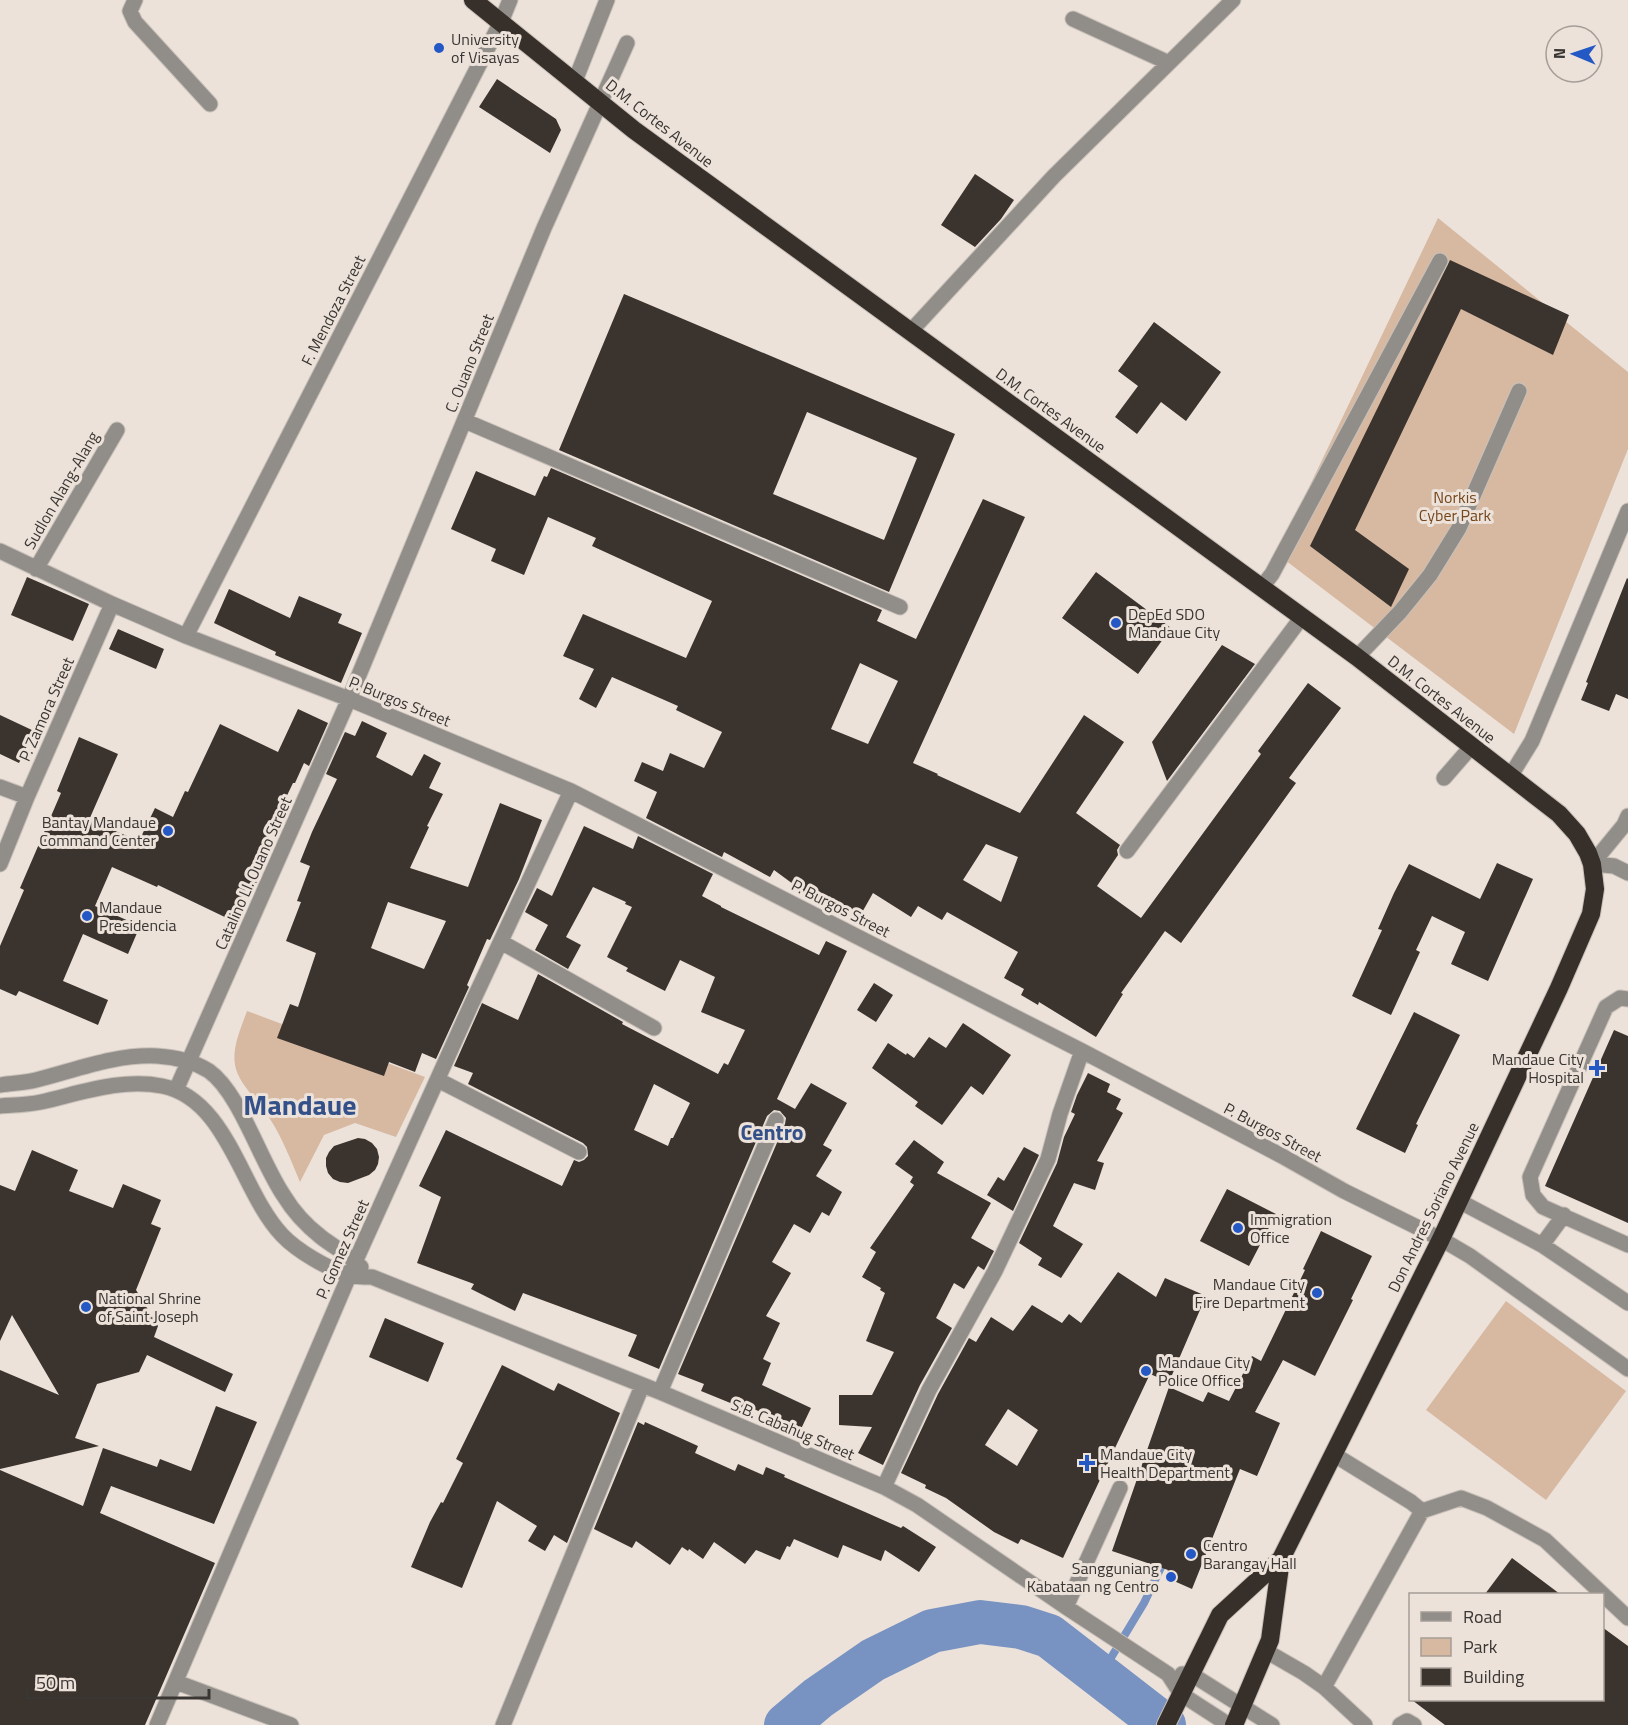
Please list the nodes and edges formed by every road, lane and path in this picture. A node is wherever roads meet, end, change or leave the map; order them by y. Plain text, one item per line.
1 (135, 0) edge
2 (473, 0) edge
3 (510, 0) edge
4 (607, 0) edge
5 (1233, 0) edge
6 (1073, 19) dead end
7 (501, 22) junction
8 (627, 43) dead end
9 (1169, 63) junction
10 (575, 81) junction
11 (600, 101) junction
12 (210, 104) dead end
13 (1440, 261) dead end
14 (910, 332) junction
15 (1519, 391) dead end
16 (465, 421) junction
17 (117, 430) dead end
18 (1628, 511) edge
19 (0, 551) edge
20 (36, 569) junction
21 (1261, 588) junction
22 (112, 603) junction
23 (900, 607) dead end
24 (1302, 617) junction
25 (186, 636) junction
26 (1357, 657) junction
27 (349, 699) junction
28 (1471, 747) junction
29 (1511, 775) junction
30 (1444, 778) dead end
31 (0, 787) edge
32 (571, 791) junction
33 (27, 797) junction
34 (1628, 816) edge
35 (1127, 851) dead end
36 (0, 864) edge
37 (1592, 864) junction
38 (1628, 873) edge
39 (501, 942) junction
40 (1628, 999) edge
41 (654, 1028) dead end
42 (1082, 1051) junction
43 (118, 1058) junction
44 (189, 1061) junction
45 (438, 1080) junction
46 (0, 1084) edge
47 (120, 1084) junction
48 (176, 1090) junction
49 (0, 1106) edge
50 (776, 1120) dead end
51 (579, 1152) dead end
52 (1459, 1202) junction
53 (1564, 1215) junction
54 (1441, 1239) junction
55 (1542, 1245) junction
56 (1628, 1245) edge
57 (352, 1268) junction
58 (1628, 1303) edge
59 (1628, 1369) edge
60 (642, 1386) junction
61 (660, 1392) junction
62 (1333, 1454) junction
63 (884, 1486) junction
64 (1120, 1488) dead end
65 (1422, 1511) junction
66 (1281, 1559) junction
67 (1602, 1593) edge
68 (1604, 1595) edge
69 (1066, 1607) junction
70 (1628, 1617) edge
71 (1266, 1651) junction
72 (1168, 1674) junction
73 (1191, 1674) junction
74 (176, 1682) junction
75 (1324, 1687) junction
76 (1178, 1701) junction
77 (1242, 1706) junction
78 (158, 1725) edge
79 (291, 1725) edge
80 (503, 1725) edge
81 (1166, 1725) edge
82 (1229, 1725) edge
83 (1234, 1725) edge
84 (1272, 1725) edge
85 (1365, 1725) edge
86 (1400, 1725) edge
87 (1414, 1725) edge

1 - 12 street
2 - 7 highway, D.M. Cortes Avenue
3 - 7 street, F. Mendoza Street
4 - 10 street
5 - 9 street
6 - 9 street
7 - 10 highway, D.M. Cortes Avenue
7 - 25 street, F. Mendoza Street
8 - 11 street, C. Ouano Street
9 - 14 street
10 - 11 highway, D.M. Cortes Avenue
11 - 14 highway, D.M. Cortes Avenue
11 - 16 street, C. Ouano Street
13 - 21 street
14 - 21 highway, D.M. Cortes Avenue
15 - 26 street
16 - 23 street
16 - 27 street, C. Ouano Street
17 - 20 street, Sudlon Alang-Alang
18 - 29 street
19 - 20 street, P. Burgos Street
20 - 22 street, P. Burgos Street
21 - 24 highway, D.M. Cortes Avenue
22 - 25 street, P. Burgos Street
22 - 33 street, P. Zamora Street
24 - 26 highway, D.M. Cortes Avenue
24 - 35 street
25 - 27 street, P. Burgos Street
26 - 28 highway, D.M. Cortes Avenue
27 - 32 street, P. Burgos Street
27 - 44 street, Catalino Ll. Ouano Street
28 - 29 highway, D.M. Cortes Avenue
28 - 30 street
29 - 37 highway, D.M. Cortes Avenue
31 - 33 street
32 - 39 street, P. Gomez Street
32 - 42 street, P. Burgos Street
33 - 36 street, P. Zamora Street
34 - 37 street
37 - 38 street
37 - 52 highway, Don Andres Soriano Avenue
39 - 41 street
39 - 45 street, P. Gomez Street
40 - 53 street
42 - 54 street, P. Burgos Street
42 - 63 street
43 - 44 street, S.B. Cabahug Street
43 - 46 street, S.B. Cabahug Street
43 - 47 street
44 - 48 street, Catalino Ll. Ouano Street
44 - 57 street, S.B. Cabahug Street
45 - 51 street
45 - 57 street, P. Gomez Street
47 - 48 street, S.B. Cabahug Street
47 - 49 street, S.B. Cabahug Street
48 - 57 street, S.B. Cabahug Street
50 - 61 street
52 - 54 highway, Don Andres Soriano Avenue
52 - 55 street
53 - 55 street
53 - 56 street
54 - 59 street, P. Burgos Street
54 - 62 highway, Don Andres Soriano Avenue
55 - 58 street
57 - 60 street, S.B. Cabahug Street
57 - 74 street, P. Gomez Street
60 - 61 street, S.B. Cabahug Street
60 - 80 street
61 - 63 street, S.B. Cabahug Street
62 - 65 street
62 - 66 highway, Don Andres Soriano Avenue
63 - 69 street, S.B. Cabahug Street
64 - 69 street
65 - 67 street
65 - 75 street
66 - 71 highway, Don Andres Soriano Avenue
66 - 73 highway, Don Andres Soriano Avenue
68 - 70 street
69 - 72 street, S.B. Cabahug Street
71 - 75 street
71 - 77 highway, Don Andres Soriano Avenue
72 - 73 street
72 - 76 street, S.B. Cabahug Street
73 - 76 highway, Don Andres Soriano Avenue
73 - 77 street
74 - 78 street, P. Gomez Street
74 - 79 street
75 - 85 street
76 - 81 highway, Don Andres Soriano Avenue
76 - 82 street, S.B. Cabahug Street
77 - 83 highway, Don Andres Soriano Avenue
77 - 84 street
86 - 87 street

